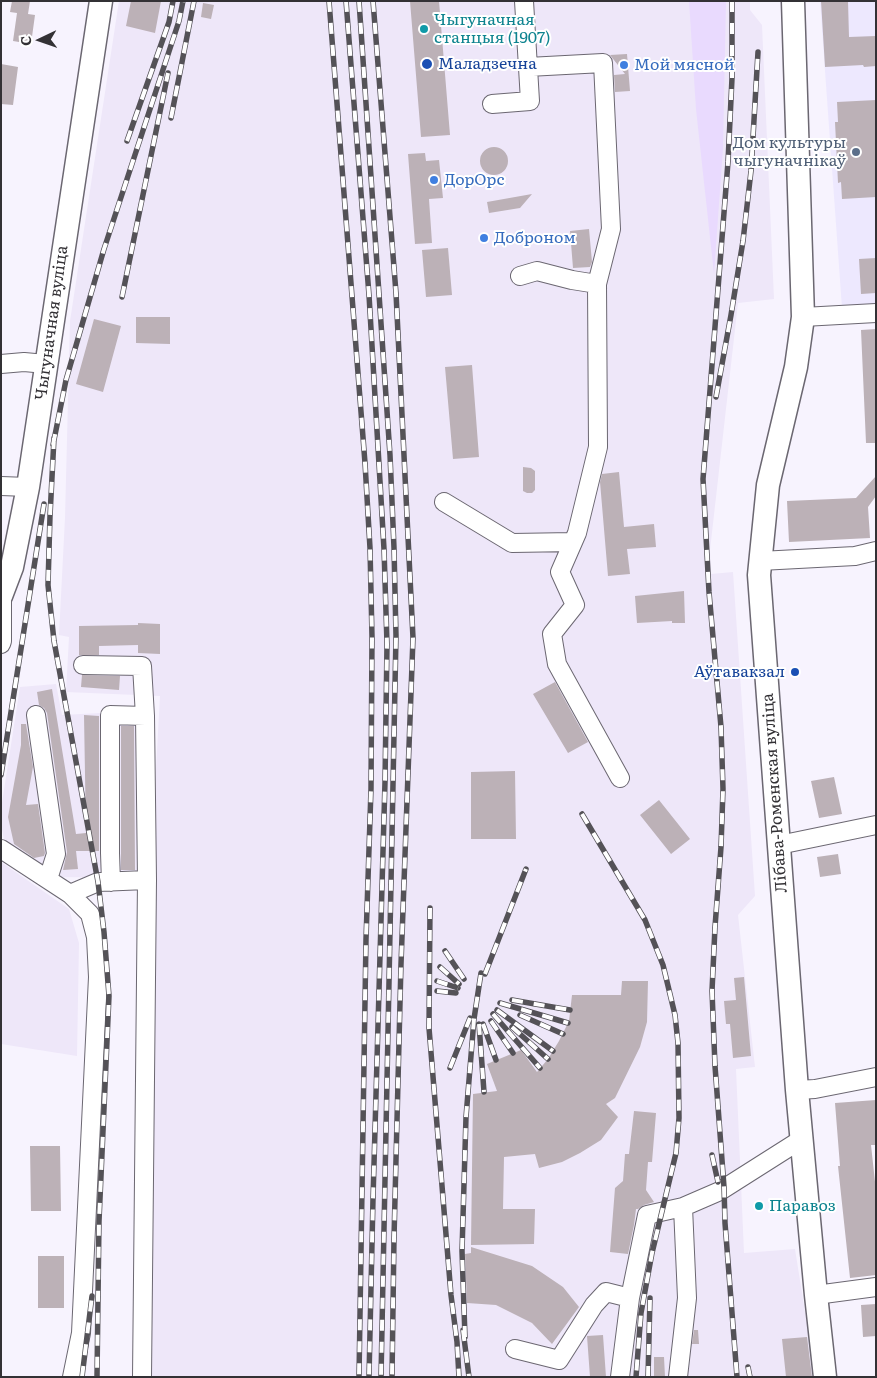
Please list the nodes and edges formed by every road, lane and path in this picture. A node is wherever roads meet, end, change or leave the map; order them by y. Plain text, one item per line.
1 (101, 1) edge
2 (524, 1) edge
3 (793, 1) edge
4 (528, 67) junction
5 (492, 104) dead end
6 (520, 276) dead end
7 (597, 284) junction
8 (876, 313) edge
9 (803, 317) junction
10 (1, 364) edge
11 (46, 364) junction
12 (1, 486) edge
13 (28, 487) junction
14 (444, 502) dead end
15 (573, 542) junction
16 (876, 551) edge
17 (855, 556) junction
18 (760, 561) junction
19 (876, 562) edge
20 (2, 596) edge
21 (1, 644) edge
22 (83, 665) dead end
23 (36, 715) dead end
24 (146, 716) junction
25 (620, 778) dead end
26 (876, 826) edge
27 (779, 845) junction
28 (1, 849) edge
29 (48, 879) junction
30 (147, 880) junction
31 (111, 882) junction
32 (70, 894) junction
33 (876, 1076) edge
34 (797, 1090) junction
35 (802, 1139) junction
36 (683, 1207) junction
37 (876, 1287) edge
38 (816, 1295) junction
39 (630, 1298) junction
40 (515, 1350) dead end
41 (72, 1377) edge
42 (142, 1377) edge
43 (620, 1377) edge
44 (678, 1377) edge
45 (825, 1377) edge

1 - 11 main road, Чыгуначная вуліца
2 - 4 street
3 - 9 main road, Лібава-Роменская вуліца
4 - 5 street
4 - 7 street
6 - 7 street
7 - 15 street
8 - 9 street
9 - 18 main road, Лібава-Роменская вуліца
10 - 11 street
11 - 13 main road, Чыгуначная вуліца
12 - 13 street
13 - 20 main road, Чыгуначная вуліца
14 - 15 street
15 - 25 street
16 - 17 street
17 - 18 street
17 - 19 street
18 - 27 main road, Лібава-Роменская вуліца
20 - 21 street, Чыгуначная вуліца
22 - 24 street
23 - 29 street
24 - 30 street
24 - 31 street
26 - 27 street
27 - 34 main road, Лібава-Роменская вуліца
28 - 29 street
29 - 32 street
30 - 31 street
30 - 42 street
31 - 32 street
32 - 41 street
33 - 34 street
34 - 35 main road, Лібава-Роменская вуліца
35 - 36 street
35 - 38 main road, Лібава-Роменская вуліца
36 - 39 street
36 - 44 street
37 - 38 street
38 - 45 main road, Лібава-Роменская вуліца
39 - 40 street
39 - 43 street

